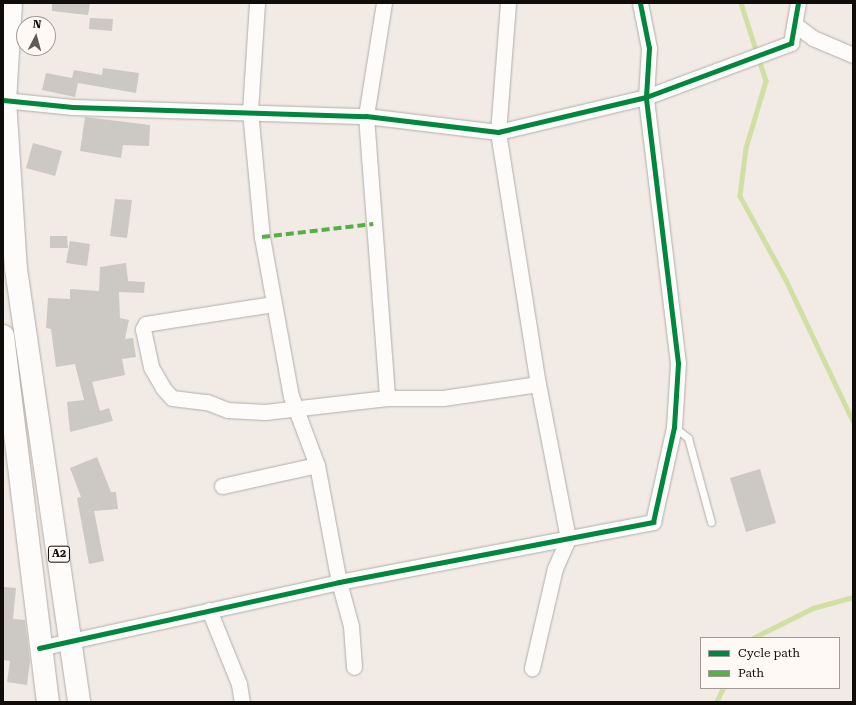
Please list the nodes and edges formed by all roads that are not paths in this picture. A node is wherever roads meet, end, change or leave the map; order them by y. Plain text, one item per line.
1 (11, 3) edge
2 (257, 3) edge
3 (384, 3) edge
4 (508, 3) edge
5 (640, 3) edge
6 (798, 3) edge
7 (797, 26) junction
8 (6, 40) edge
9 (853, 55) edge
10 (646, 97) junction
11 (4, 100) edge
12 (250, 111) junction
13 (366, 116) junction
14 (498, 132) junction
15 (9, 269) edge
16 (273, 304) junction
17 (3, 336) edge
18 (538, 384) junction
19 (387, 398) junction
20 (37, 406) junction
21 (12, 410) junction
22 (295, 411) junction
23 (674, 427) junction
24 (317, 465) junction
25 (222, 486) dead end
26 (711, 522) dead end
27 (568, 539) junction
28 (339, 582) junction
29 (209, 610) junction
30 (70, 643) junction
31 (39, 648) junction
32 (354, 667) dead end
33 (532, 668) dead end
34 (48, 702) edge
35 (79, 702) edge
36 (242, 702) edge

1 - 8 highway, A2
2 - 12 street
3 - 13 street
4 - 14 street
5 - 10 street
6 - 7 street
7 - 9 street
7 - 10 street
8 - 11 highway, A2
10 - 14 street
10 - 23 street
11 - 12 street
11 - 15 highway, A2
12 - 13 street
12 - 16 street
13 - 14 street
13 - 19 street
14 - 18 street
15 - 20 highway, A2
16 - 22 street
16 - 22 street
17 - 21 highway, A2
18 - 19 street
18 - 27 street
19 - 22 street
20 - 21 highway
20 - 30 highway, A2
21 - 31 highway, A2
22 - 24 street
23 - 26 lane
23 - 27 street
24 - 25 street
24 - 28 street
27 - 28 street
27 - 33 street
28 - 29 street
28 - 32 street
29 - 30 street
29 - 36 street
30 - 31 street
30 - 35 highway, A2
31 - 34 highway, A2

